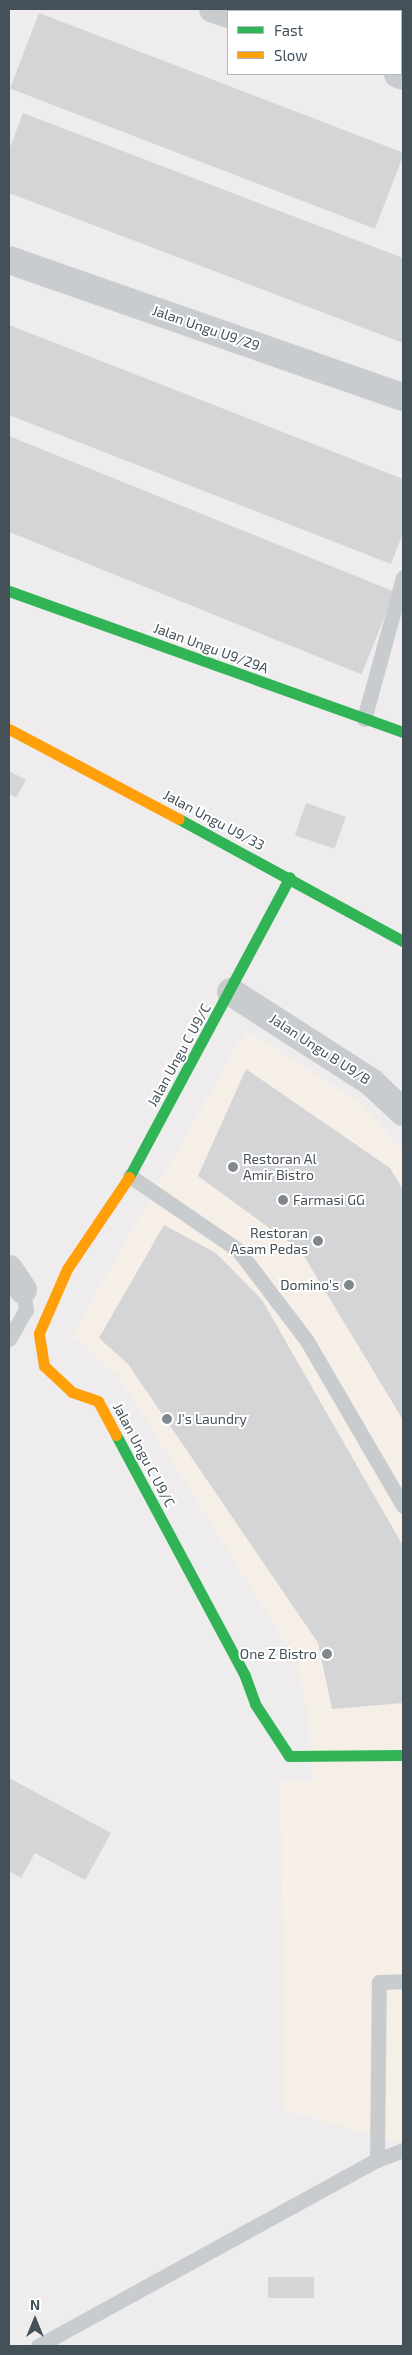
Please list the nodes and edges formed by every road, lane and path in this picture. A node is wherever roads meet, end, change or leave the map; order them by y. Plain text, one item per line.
1 (213, 9) edge
2 (227, 14) edge
3 (9, 260) edge
4 (403, 396) edge
5 (403, 577) edge
6 (9, 591) edge
7 (364, 719) junction
8 (9, 729) edge
9 (403, 732) edge
10 (290, 877) junction
11 (403, 942) edge
12 (231, 992) junction
13 (403, 1112) edge
14 (130, 1176) junction
15 (16, 1279) edge
16 (9, 1339) edge
17 (403, 1506) edge
18 (403, 1754) edge
19 (403, 1981) edge
20 (403, 2150) edge
21 (377, 2160) junction
22 (38, 2346) edge

1 - 2 street
3 - 4 street, Jalan Ungu U9/29
5 - 7 lane
6 - 7 street, Jalan Ungu U9/29A
7 - 9 street, Jalan Ungu U9/29A
8 - 10 street, Jalan Ungu U9/33
10 - 11 street, Jalan Ungu U9/33
10 - 12 street, Jalan Ungu C U9/C
12 - 13 street, Jalan Ungu B U9/B
12 - 14 street, Jalan Ungu C U9/C
14 - 17 lane
14 - 18 street, Jalan Ungu C U9/C
15 - 16 lane
19 - 21 lane
20 - 21 lane
21 - 22 lane

